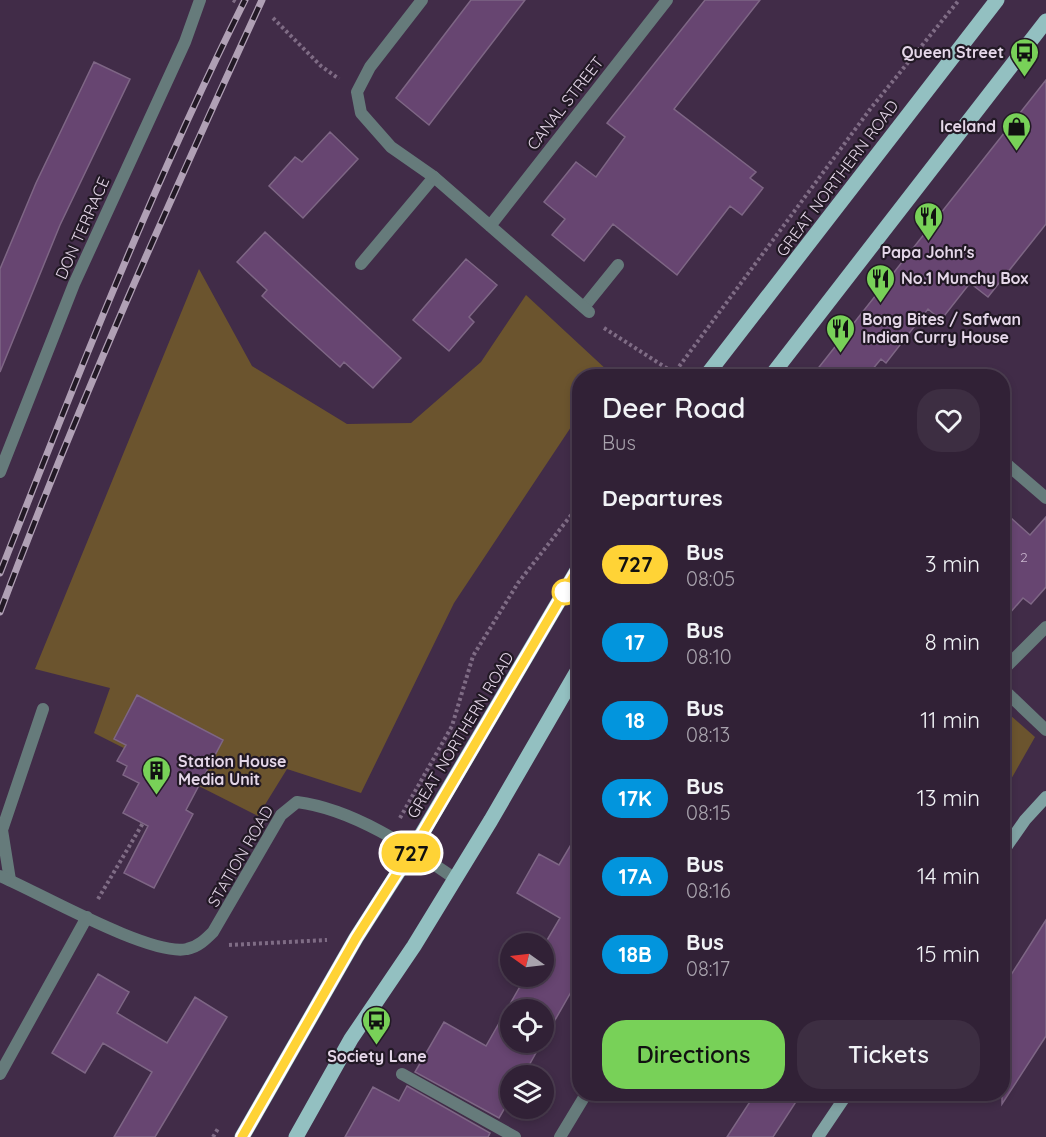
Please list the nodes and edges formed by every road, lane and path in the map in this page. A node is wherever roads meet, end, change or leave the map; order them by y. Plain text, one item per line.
1 (200, 0) edge
2 (233, 0) edge
3 (422, 0) edge
4 (667, 0) edge
5 (959, 0) edge
6 (997, 0) edge
7 (238, 3) dead end
8 (273, 18) dead end
9 (1046, 21) edge
10 (357, 92) junction
11 (434, 177) junction
12 (490, 226) junction
13 (361, 264) dead end
14 (618, 265) dead end
15 (587, 309) junction
16 (667, 369) edge
17 (680, 369) edge
18 (711, 369) edge
19 (776, 369) edge
20 (1010, 467) edge
21 (0, 472) edge
22 (1046, 498) edge
23 (572, 579) edge
24 (1046, 627) edge
25 (1010, 663) edge
26 (572, 680) edge
27 (1010, 696) edge
28 (43, 709) dead end
29 (1046, 730) edge
30 (1046, 797) edge
31 (143, 823) dead end
32 (1010, 842) edge
33 (413, 849) junction
34 (5, 878) edge
35 (454, 878) junction
36 (87, 917) junction
37 (304, 942) dead end
38 (256, 945) dead end
39 (346, 1048) junction
40 (0, 1074) edge
41 (402, 1074) joint
42 (581, 1101) edge
43 (842, 1101) edge
44 (242, 1137) edge
45 (296, 1137) edge
46 (515, 1137) edge
47 (561, 1137) edge
48 (818, 1137) edge

1 - 21 street, DON TERRACE
2 - 7 path
3 - 10 street
4 - 12 street, CANAL STREET
5 - 17 path
6 - 18 main road, GREAT NORTHERN ROAD
8 - 10 path
9 - 19 main road
10 - 11 street
11 - 12 street
11 - 13 street
12 - 15 street
14 - 15 street
15 - 16 path
20 - 22 street
23 - 33 main road, GREAT NORTHERN ROAD
24 - 25 street
26 - 35 main road
27 - 29 street
28 - 34 street
30 - 32 street
31 - 36 path
33 - 35 street, STATION ROAD
33 - 36 street, STATION ROAD
33 - 44 main road, GREAT NORTHERN ROAD
34 - 36 street, STATION ROAD
35 - 39 main road
36 - 40 street
37 - 38 path
39 - 41 path
39 - 45 main road
41 - 46 street
42 - 47 street
43 - 48 street

